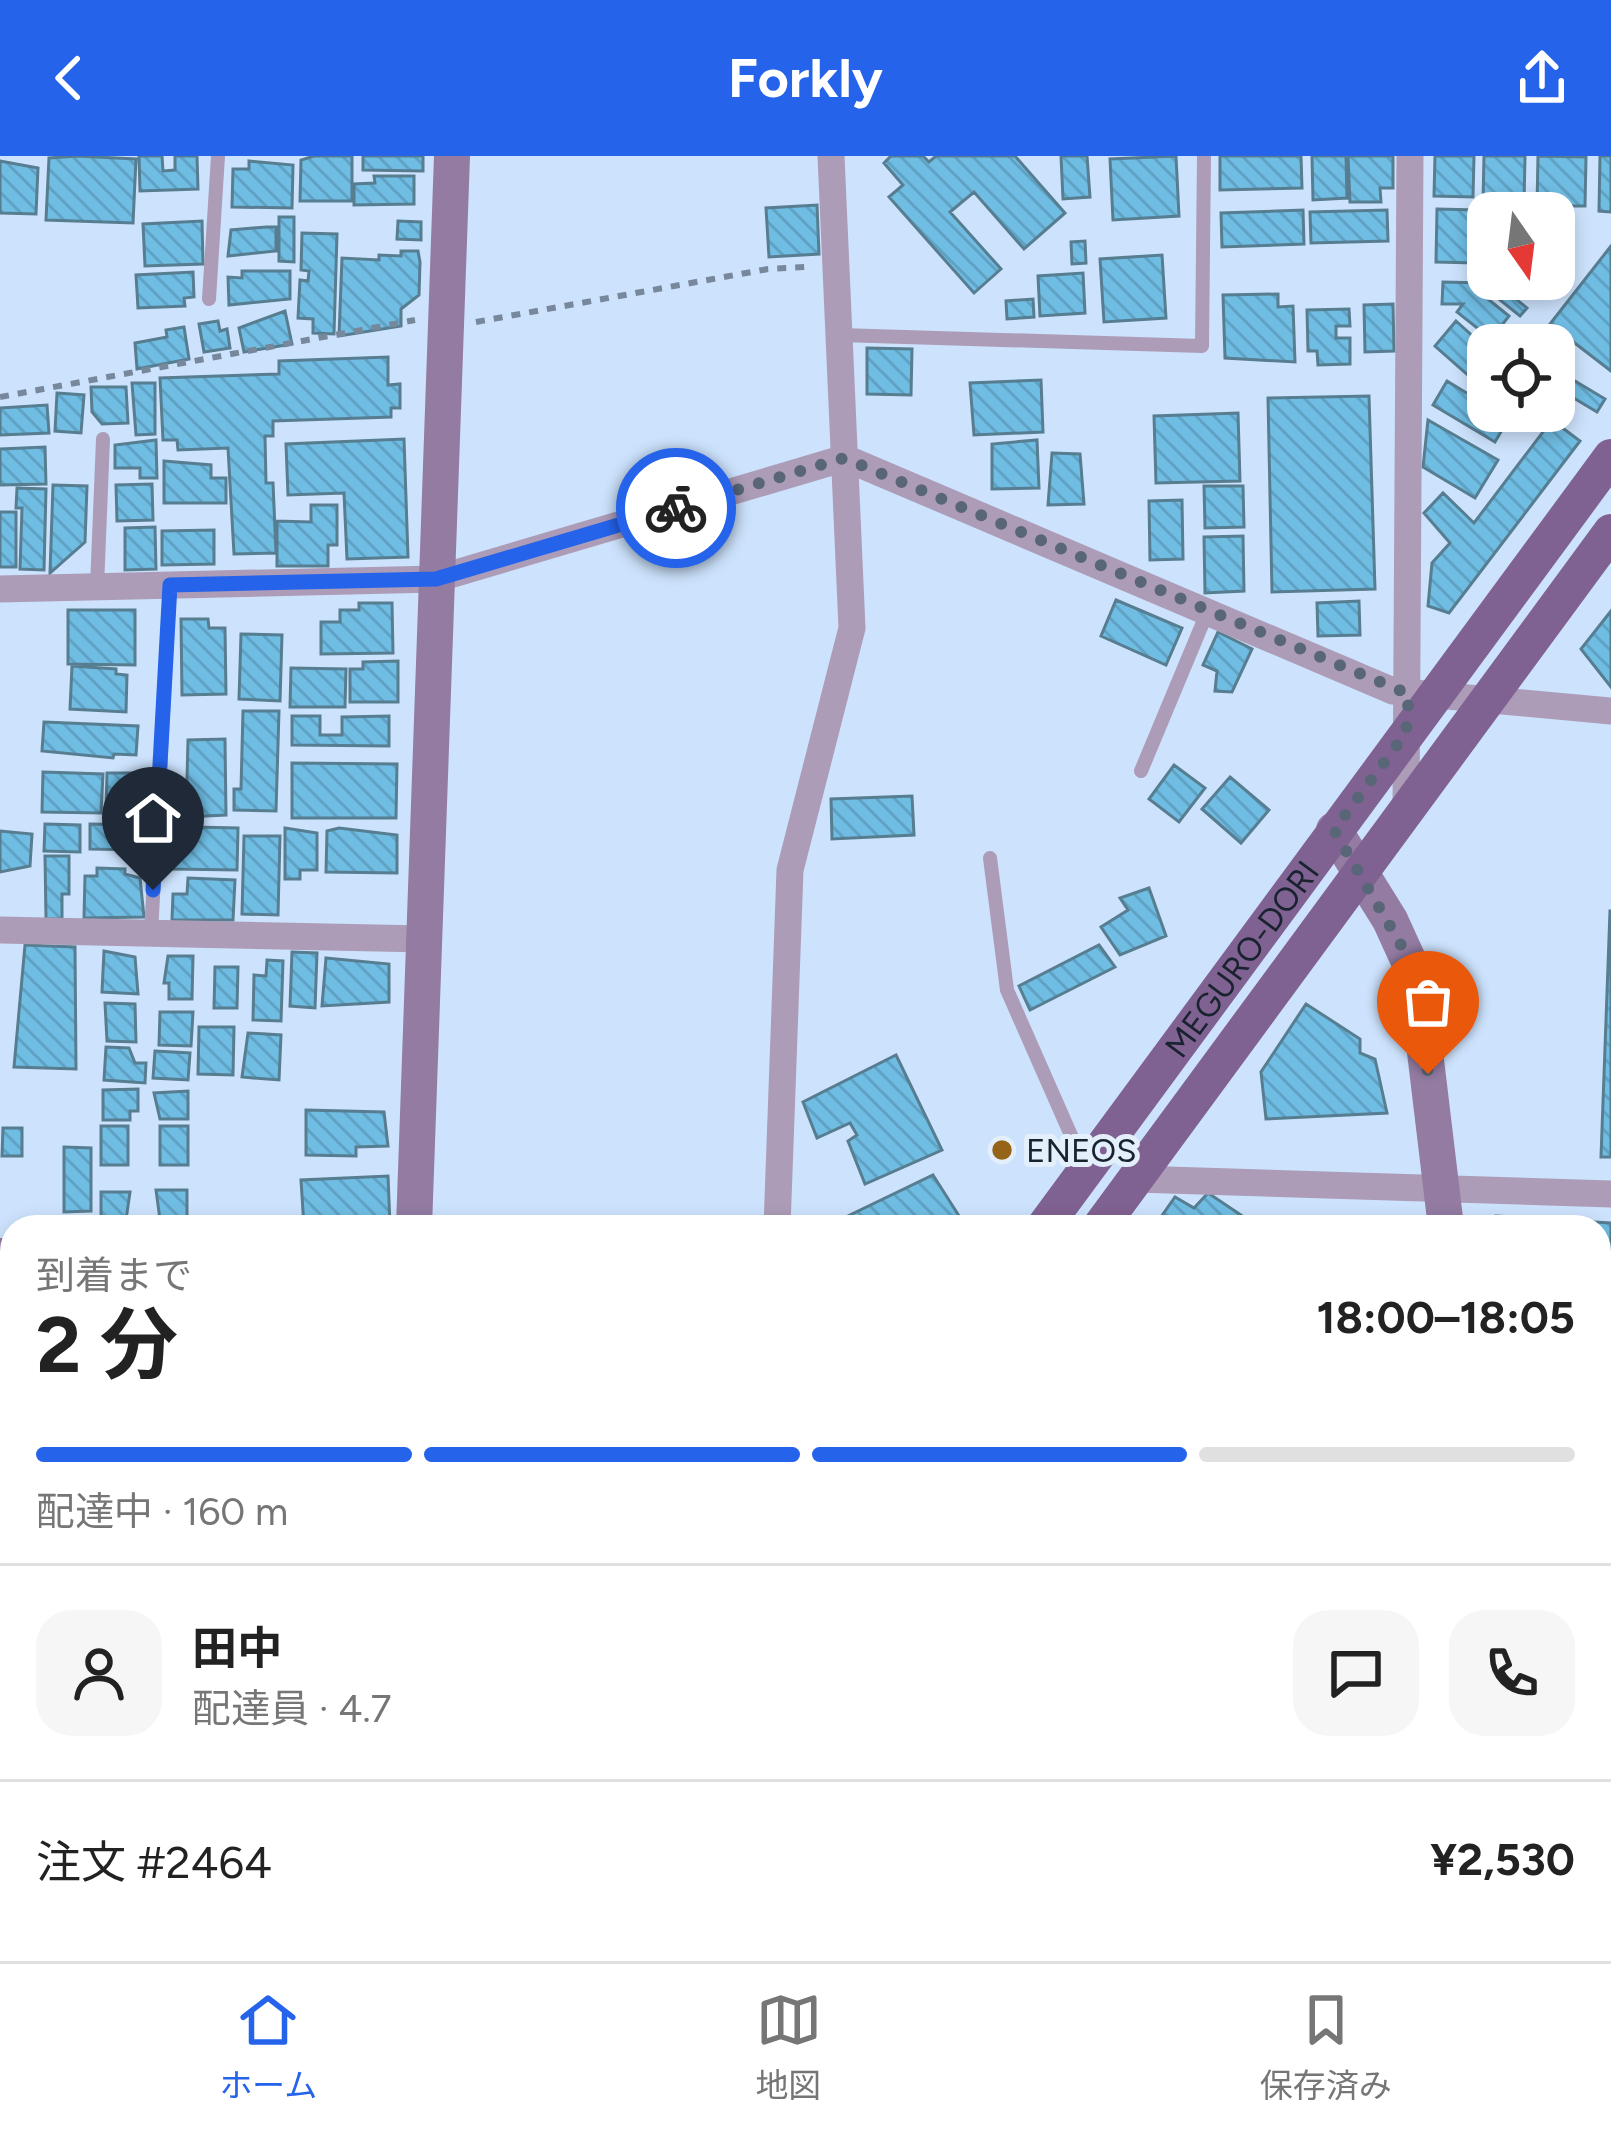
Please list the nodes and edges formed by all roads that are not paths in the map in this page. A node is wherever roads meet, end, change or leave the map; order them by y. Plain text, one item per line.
1 (218, 156) edge
2 (452, 156) edge
3 (832, 156) edge
4 (1204, 156) edge
5 (1410, 156) edge
6 (209, 299) dead end
7 (839, 335) junction
8 (103, 439) dead end
9 (844, 458) junction
10 (1611, 458) edge
11 (1611, 532) edge
12 (436, 579) junction
13 (170, 585) junction
14 (97, 587) junction
15 (0, 589) edge
16 (1209, 608) junction
17 (1422, 695) junction
18 (1488, 698) junction
19 (1611, 711) edge
20 (1406, 733) junction
21 (1141, 771) dead end
22 (1406, 807) junction
23 (1334, 830) junction
24 (990, 858) dead end
25 (1361, 871) junction
26 (0, 930) edge
27 (151, 933) junction
28 (425, 940) junction
29 (1087, 1172) junction
30 (1136, 1179) junction
31 (1611, 1195) edge
32 (1443, 1209) edge
33 (414, 1215) edge
34 (777, 1215) edge
35 (1053, 1215) edge
36 (1109, 1215) edge

1 - 6 lane
2 - 12 street
3 - 7 street
4 - 7 lane
5 - 17 street
7 - 9 street
8 - 14 lane
9 - 12 street
9 - 16 street
9 - 34 street
10 - 17 main road, MEGURO-DORI
11 - 18 main road, MEGURO-DORI
12 - 13 street
12 - 28 street
13 - 14 street
13 - 27 lane
14 - 15 street
16 - 17 street
16 - 21 lane
17 - 18 street
17 - 20 main road, MEGURO-DORI
18 - 19 street
18 - 22 main road, MEGURO-DORI
20 - 22 street
20 - 23 main road, MEGURO-DORI
22 - 25 main road, MEGURO-DORI
23 - 25 street
23 - 29 main road, MEGURO-DORI
24 - 29 lane
25 - 30 main road, MEGURO-DORI
25 - 32 street
26 - 27 street
27 - 28 street
28 - 33 street
29 - 35 main road, MEGURO-DORI
30 - 32 street
30 - 36 main road, MEGURO-DORI
31 - 32 street

